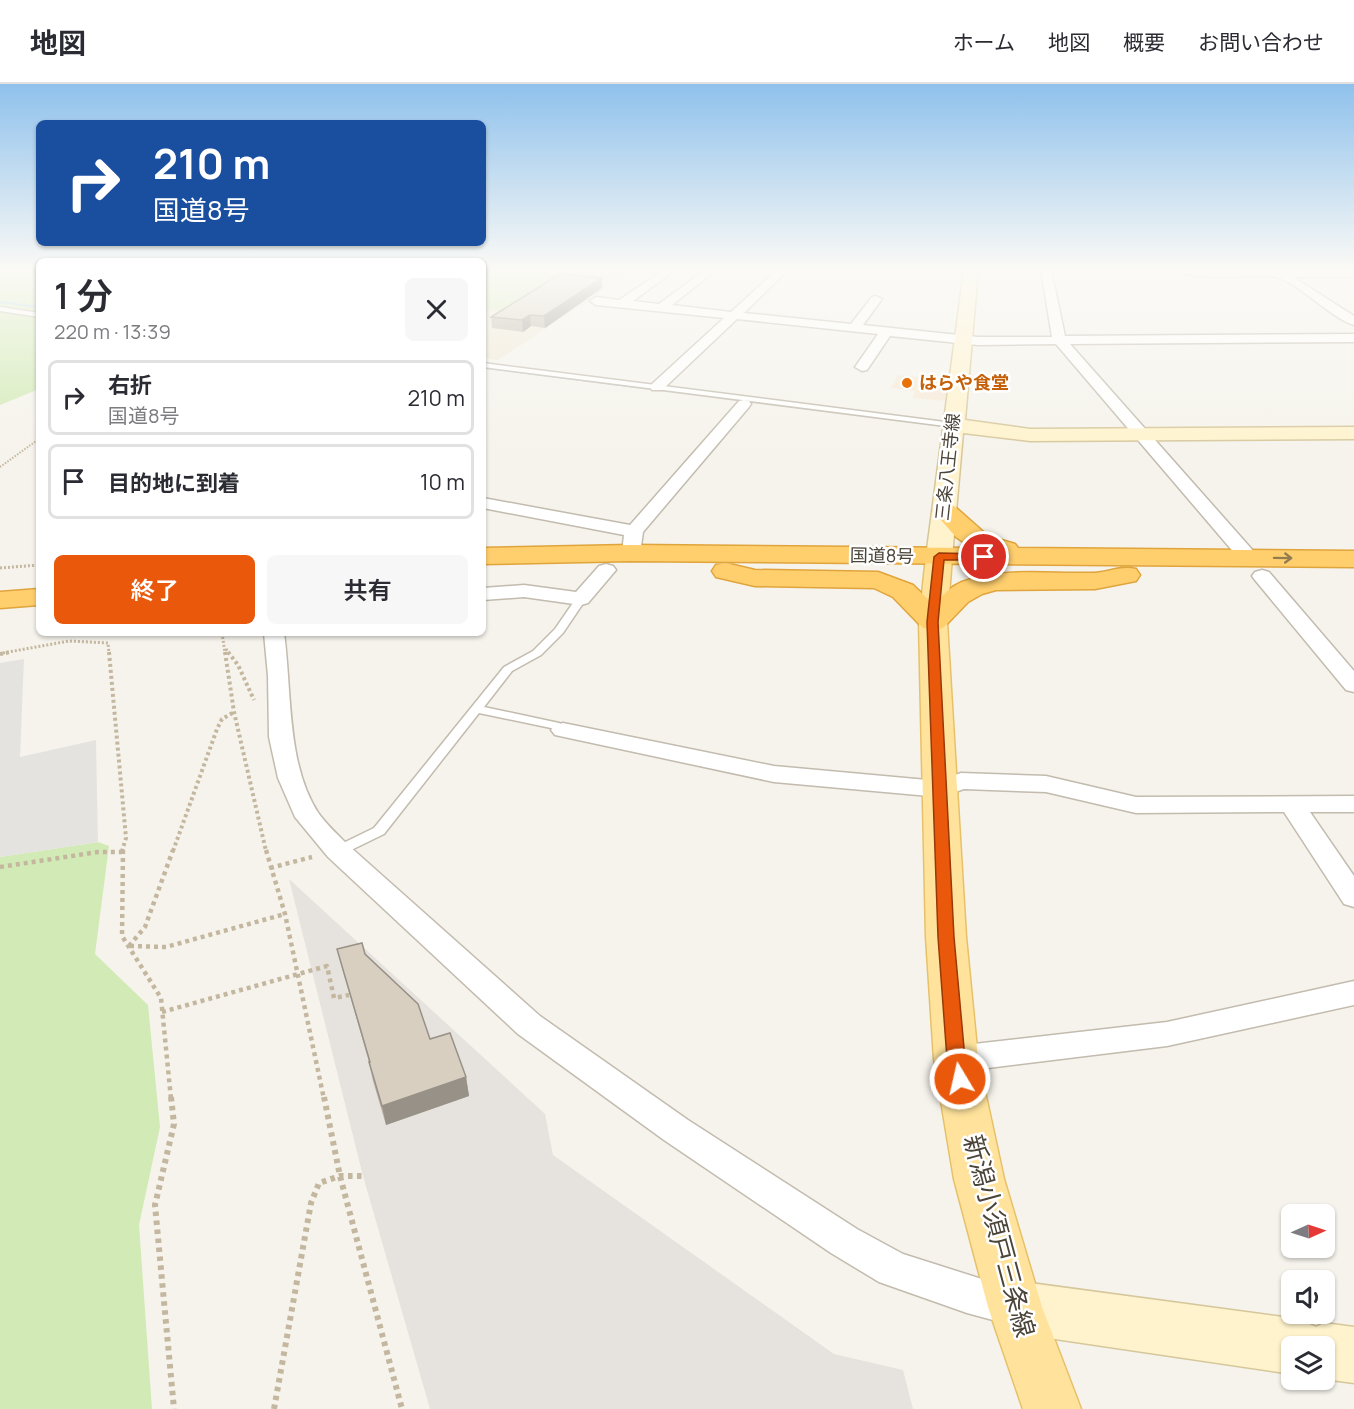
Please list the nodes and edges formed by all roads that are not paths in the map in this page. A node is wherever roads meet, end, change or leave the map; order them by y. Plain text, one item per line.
1 (715, 332) edge
2 (886, 332) joint
3 (964, 332) edge
4 (1057, 332) edge
5 (1354, 338) edge
6 (963, 340) junction
7 (1059, 340) junction
8 (486, 365) edge
9 (862, 367) dead end
10 (486, 371) edge
11 (657, 387) junction
12 (746, 401) junction
13 (953, 425) junction
14 (1354, 433) edge
15 (1142, 436) junction
16 (486, 504) edge
17 (943, 520) junction
18 (632, 542) junction
19 (771, 555) junction
20 (486, 556) edge
21 (1162, 558) junction
22 (1354, 559) edge
23 (938, 564) junction
24 (1256, 567) junction
25 (606, 570) junction
26 (725, 570) junction
27 (486, 572) edge
28 (1127, 575) junction
29 (1354, 577) edge
30 (36, 582) edge
31 (0, 586) edge
32 (486, 594) edge
33 (36, 597) edge
34 (581, 599) junction
35 (0, 600) edge
36 (933, 622) junction
37 (274, 636) edge
38 (1354, 685) edge
39 (476, 709) junction
40 (563, 730) joint
41 (939, 789) junction
42 (1291, 804) junction
43 (1354, 804) edge
44 (327, 854) junction
45 (1354, 897) edge
46 (1354, 993) edge
47 (956, 1059) junction
48 (1015, 1306) junction
49 (1281, 1345) edge
50 (1335, 1352) edge
51 (1354, 1355) edge
52 (1052, 1409) edge

1 - 11 street
2 - 6 street
2 - 9 street
3 - 6 main road, 三条八王寺線
4 - 7 street
5 - 7 street
6 - 7 street
6 - 13 main road, 三条八王寺線
7 - 15 street
8 - 11 lane
10 - 12 lane
11 - 12 lane
12 - 13 lane
12 - 18 street
13 - 15 main road
13 - 17 main road, 三条八王寺線
14 - 15 main road
15 - 24 street
16 - 18 street
17 - 19 highway
17 - 21 highway
17 - 23 main road, 三条八王寺線
18 - 19 highway, 国道8号
18 - 20 highway, 国道8号
19 - 23 highway, 国道8号
21 - 23 highway, 国道8号
21 - 24 highway, 国道8号
24 -> 22 highway, 国道8号
23 - 26 highway, 国道8号
23 - 28 highway, 国道8号
23 - 36 main road, 新潟小須戸三条線
24 - 28 highway, 国道8号
24 - 29 highway, 国道8号
24 - 38 street
25 - 26 highway, 国道8号
25 - 27 highway, 国道8号
25 - 34 street
26 - 36 highway
28 - 36 highway
30 - 31 highway
32 - 34 street
33 - 35 highway
34 - 39 lane
36 - 41 main road, 新潟小須戸三条線
37 - 44 street
39 - 40 lane
39 - 44 lane
40 - 41 street
41 - 42 street
41 - 47 main road, 新潟小須戸三条線
42 - 43 street
42 - 45 street
44 - 48 street
46 - 47 street
47 - 48 main road, 新潟小須戸三条線
48 - 49 main road
48 - 52 main road, 新潟小須戸三条線
50 - 51 main road

